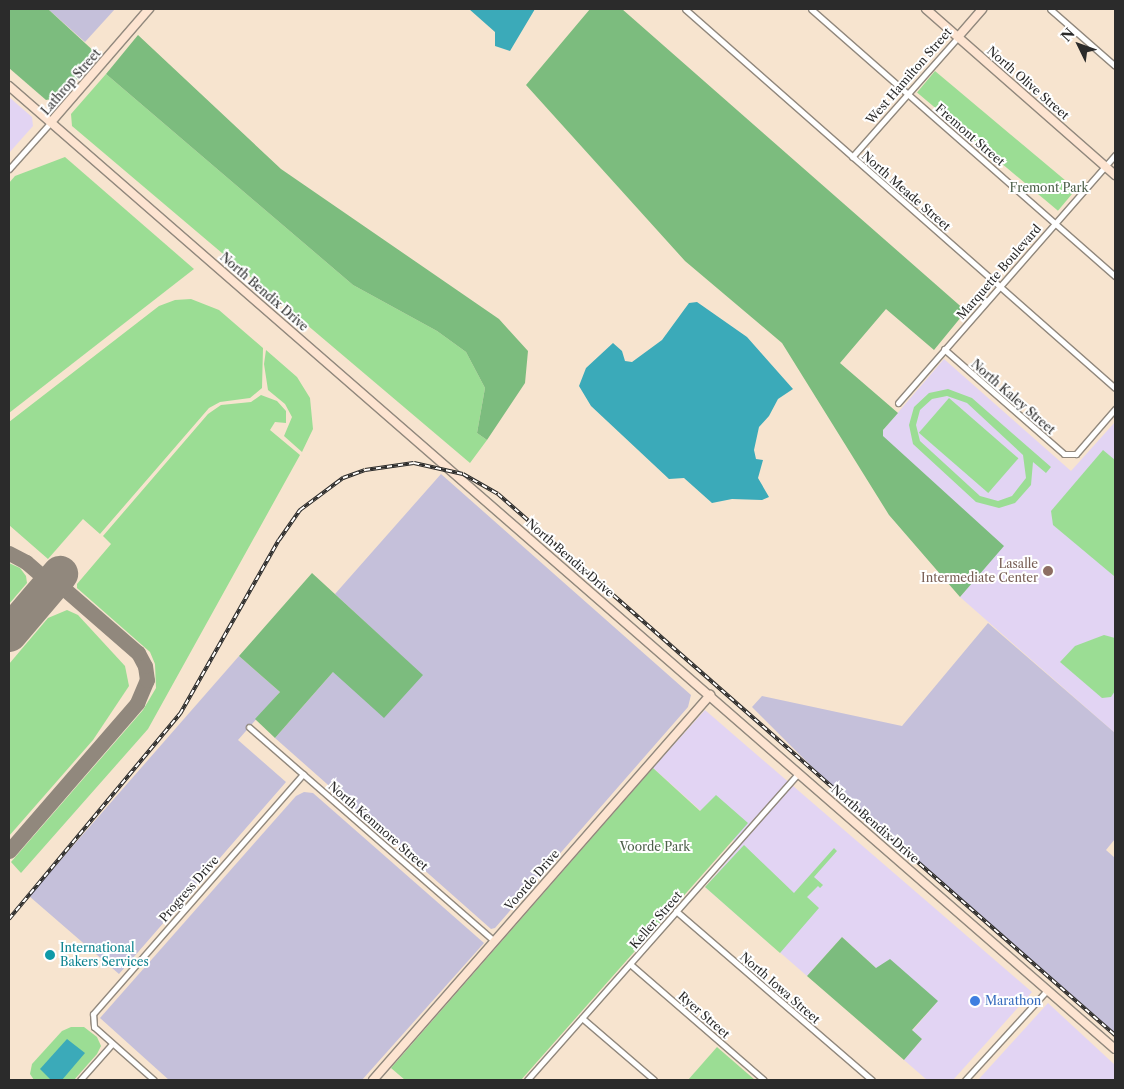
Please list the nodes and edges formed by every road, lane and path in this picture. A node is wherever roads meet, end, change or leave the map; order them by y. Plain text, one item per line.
1 (149, 9) edge
2 (685, 9) edge
3 (811, 9) edge
4 (926, 9) edge
5 (982, 9) edge
6 (1050, 9) edge
7 (958, 37) junction
8 (1115, 66) edge
9 (9, 86) edge
10 (908, 93) junction
11 (51, 122) junction
12 (1115, 154) edge
13 (852, 157) junction
14 (1105, 166) junction
15 (9, 170) edge
16 (1115, 175) edge
17 (1055, 223) junction
18 (1115, 276) edge
19 (1000, 286) junction
20 (944, 349) junction
21 (1115, 388) edge
22 (898, 403) dead end
23 (1115, 410) edge
24 (710, 695) junction
25 (249, 727) dead end
26 (799, 773) junction
27 (303, 774) junction
28 (676, 911) junction
29 (494, 941) junction
30 (630, 964) junction
31 (1048, 989) junction
32 (582, 1018) junction
33 (112, 1044) junction
34 (1115, 1049) edge
35 (80, 1080) edge
36 (154, 1080) edge
37 (373, 1080) edge
38 (527, 1080) edge
39 (654, 1080) edge
40 (764, 1080) edge
41 (872, 1080) edge
42 (965, 1080) edge

1 - 11 street, Lathrop Street
2 - 13 street, North Meade Street
3 - 10 street, Fremont Street
4 - 7 street, North Olive Street
5 - 7 street, West Hamilton Street
6 - 8 street
7 - 10 street, West Hamilton Street
7 - 14 street, North Olive Street
9 - 11 street, North Bendix Drive
10 - 13 street, West Hamilton Street
10 - 17 street, Fremont Street
11 - 15 street, Lathrop Street
11 - 24 street, North Bendix Drive
12 - 14 street, Marquette Boulevard
13 - 19 street, North Meade Street
14 - 16 street, North Olive Street
14 - 17 street, Marquette Boulevard
17 - 18 street, Fremont Street
17 - 19 street, Marquette Boulevard
19 - 20 street, Marquette Boulevard
19 - 21 street, North Meade Street
20 - 22 street, Marquette Boulevard
20 - 23 street, North Kaley Street
24 - 26 street, North Bendix Drive
24 - 29 street, Voorde Drive
25 - 27 street, North Kenmore Street
26 - 28 street, Keller Street
26 - 31 street, North Bendix Drive
27 - 29 street, North Kenmore Street
27 - 33 street, Progress Drive
28 - 30 street, Keller Street
28 - 41 street, North Iowa Street
29 - 37 street, Voorde Drive
30 - 32 street, Keller Street
30 - 40 street, Ryer Street
31 - 34 street, North Bendix Drive
31 - 42 street
32 - 38 street, Keller Street
32 - 39 street
33 - 35 street
33 - 36 street

